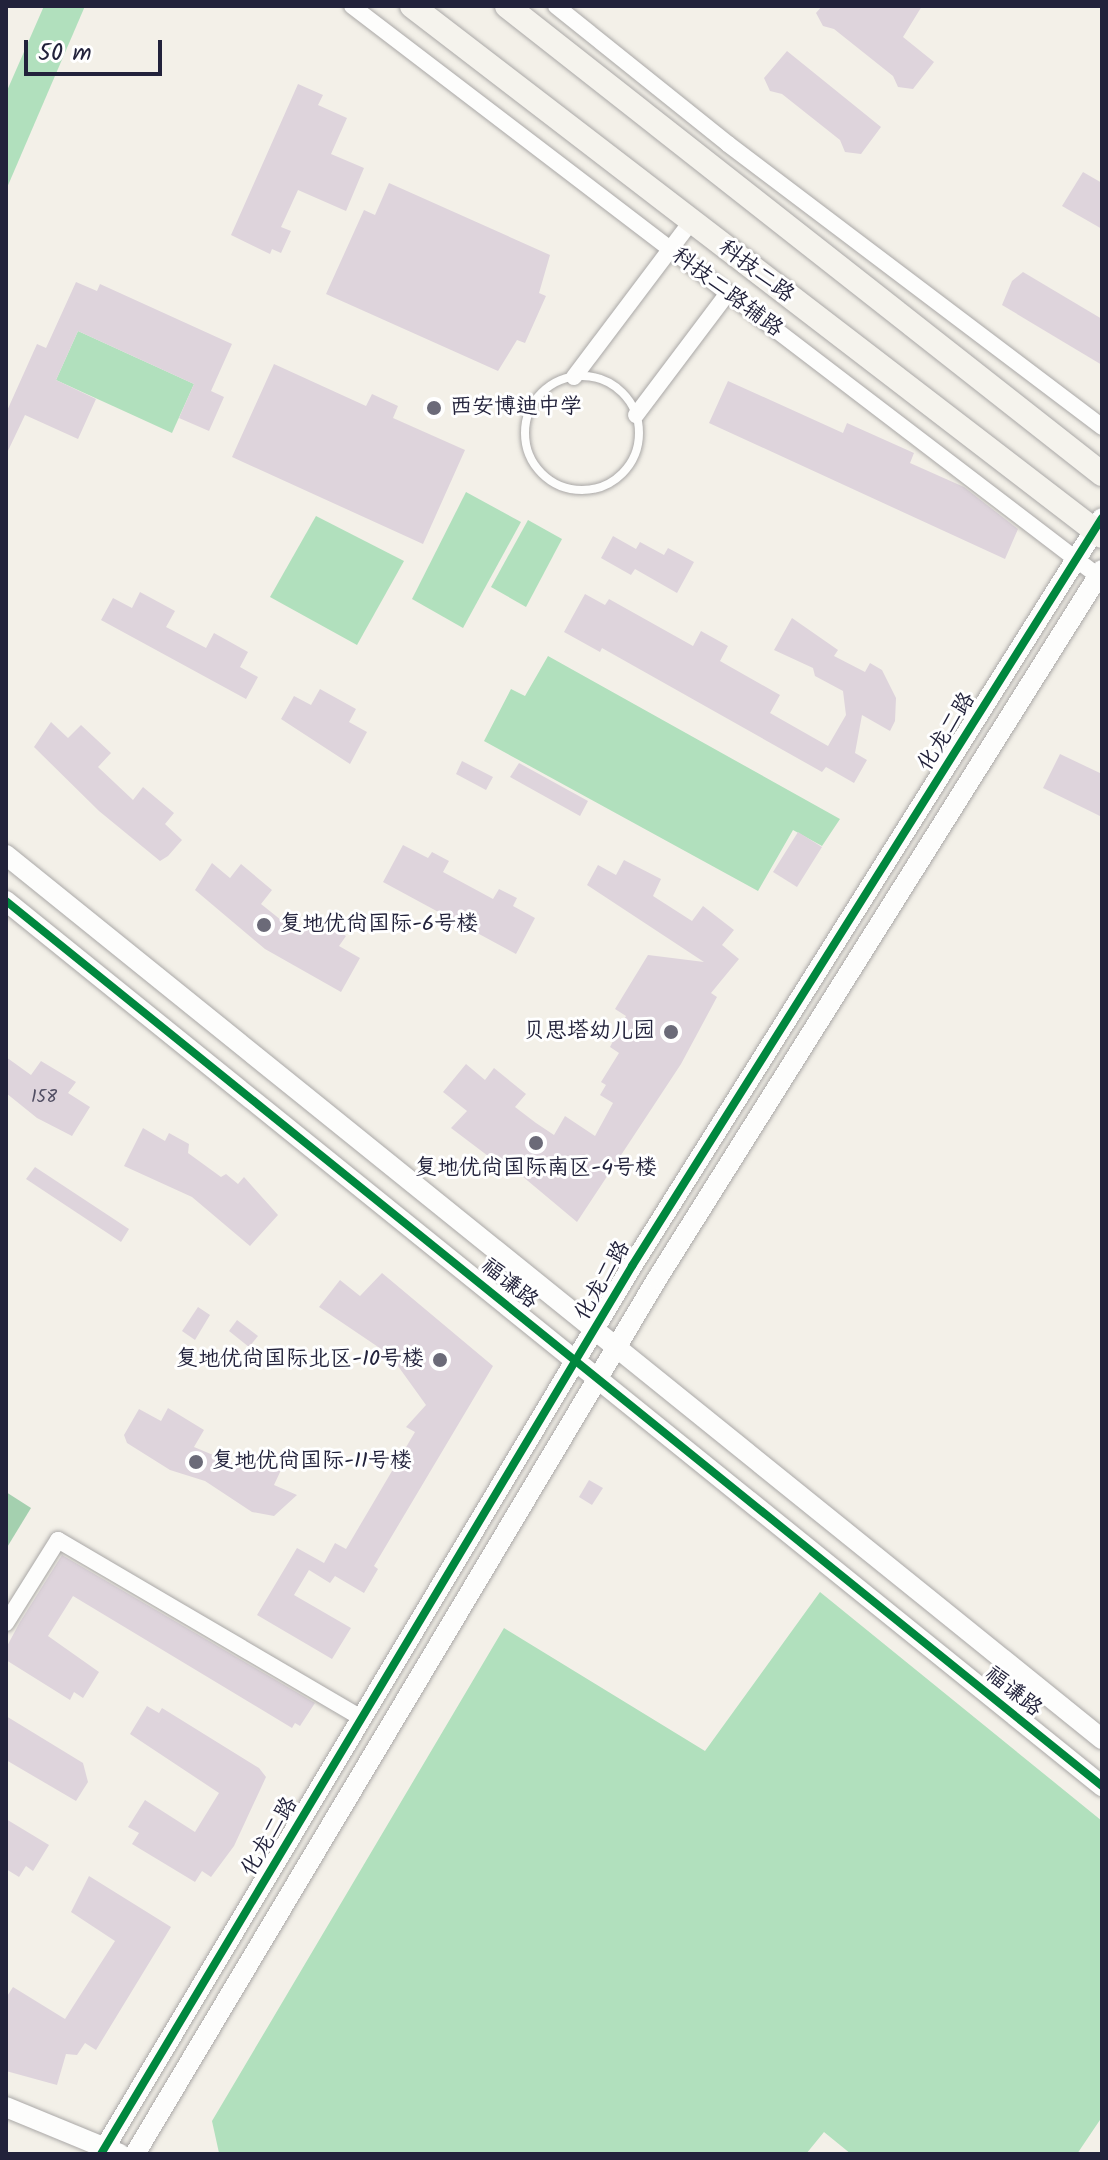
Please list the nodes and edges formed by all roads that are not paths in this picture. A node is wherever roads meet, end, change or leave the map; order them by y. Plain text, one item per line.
1 (352, 6) edge
2 (412, 6) edge
3 (507, 6) edge
4 (556, 6) edge
5 (691, 222) junction
6 (669, 249) junction
7 (728, 293) junction
8 (574, 377) junction
9 (636, 415) junction
10 (1102, 427) edge
11 (1102, 474) edge
12 (1099, 528) edge
13 (1076, 559) junction
14 (1101, 575) edge
15 (6, 855) edge
16 (6, 901) edge
17 (595, 1330) junction
18 (617, 1347) junction
19 (577, 1362) junction
20 (598, 1379) junction
21 (6, 1623) edge
22 (362, 1718) junction
23 (1102, 1739) edge
24 (1102, 1786) edge
25 (6, 2107) edge
26 (109, 2152) edge
27 (135, 2154) edge

1 - 6 street, 科技二路辅路
2 - 5 main road, 科技二路
3 - 11 main road
4 - 10 street
5 - 6 street
5 - 12 main road, 科技二路
6 - 7 street, 科技二路辅路
6 - 8 street
7 - 9 street
7 - 13 street, 科技二路辅路
8 - 9 lane
8 - 9 lane
12 - 13 street, 化龙二路
13 - 14 street, 科技二路辅路
13 - 17 street, 化龙二路
14 - 18 street, 化龙二路
15 - 17 street, 福谦路
16 - 19 street, 福谦路
17 - 18 street, 福谦路
17 - 19 street, 化龙二路
18 - 20 street, 化龙二路
18 - 23 street, 福谦路
19 - 20 street, 福谦路
19 - 22 street, 化龙二路
20 - 24 street, 福谦路
20 - 27 street, 化龙二路
21 - 22 street
22 - 26 street, 化龙二路
25 - 26 street

